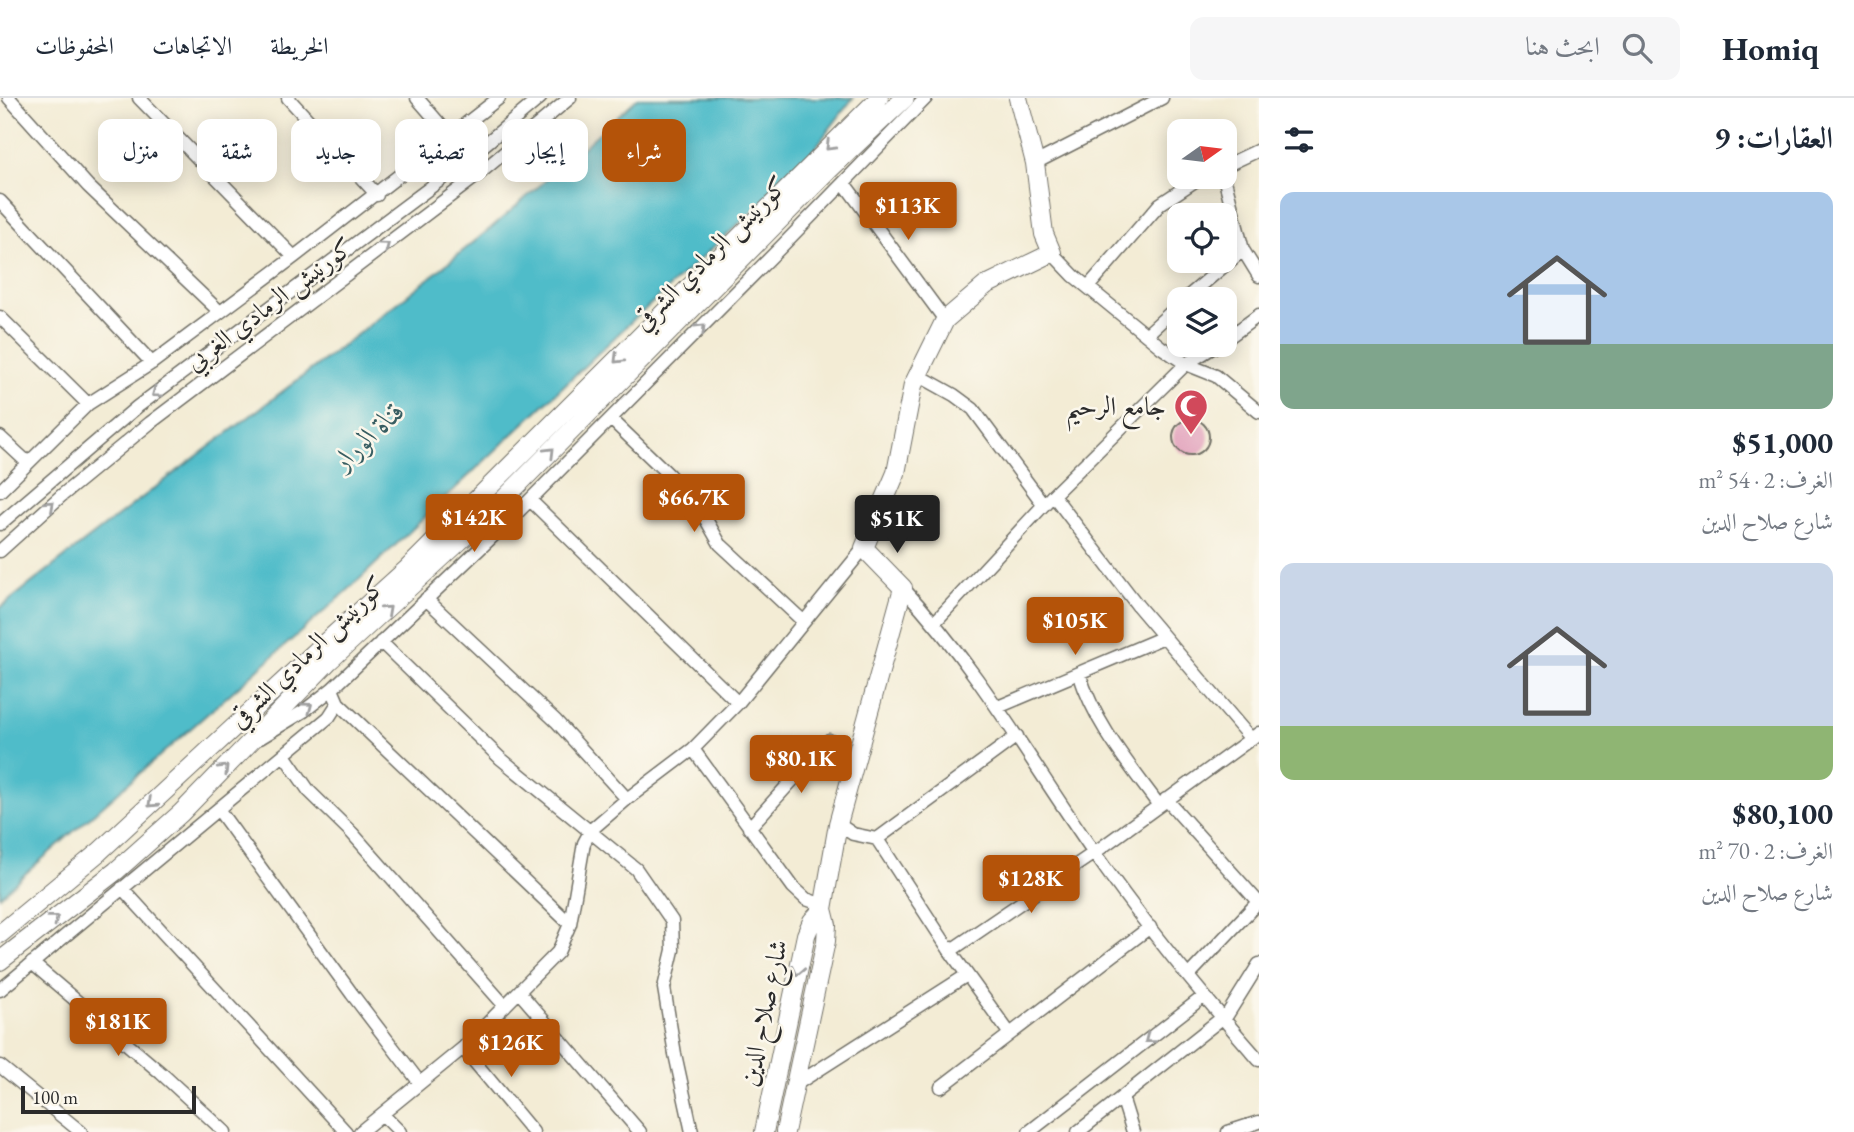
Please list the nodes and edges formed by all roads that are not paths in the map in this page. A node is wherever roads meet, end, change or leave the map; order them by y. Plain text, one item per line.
1 (9, 98) edge
2 (139, 98) edge
3 (288, 98) edge
4 (417, 98) edge
5 (499, 98) edge
6 (540, 98) edge
7 (570, 98) edge
8 (879, 98) edge
9 (905, 98) edge
10 (926, 98) edge
11 (1018, 98) edge
12 (1162, 98) edge
13 (435, 119) edge
14 (472, 119) edge
15 (1259, 150) edge
16 (1237, 160) edge
17 (1035, 163) junction
18 (395, 180) edge
19 (844, 183) junction
20 (1183, 189) edge
21 (1227, 189) edge
22 (377, 195) junction
23 (0, 201) edge
24 (1242, 250) junction
25 (1052, 253) junction
26 (294, 257) junction
27 (1259, 276) edge
28 (1088, 287) junction
29 (1199, 287) edge
30 (220, 312) junction
31 (1259, 315) edge
32 (1167, 316) edge
33 (0, 317) edge
34 (945, 320) junction
35 (1237, 331) edge
36 (1146, 335) junction
37 (215, 349) junction
38 (1197, 357) edge
39 (152, 363) junction
40 (227, 364) junction
41 (1185, 364) junction
42 (918, 375) junction
43 (88, 404) junction
44 (1259, 412) edge
45 (611, 419) junction
46 (0, 437) edge
47 (28, 463) junction
48 (0, 491) edge
49 (1053, 495) junction
50 (530, 499) junction
51 (1044, 505) junction
52 (0, 524) edge
53 (864, 548) junction
54 (0, 551) edge
55 (903, 588) junction
56 (426, 599) junction
57 (804, 622) junction
58 (935, 622) junction
59 (1164, 637) junction
60 (381, 642) junction
61 (1079, 673) junction
62 (332, 689) junction
63 (338, 703) junction
64 (738, 703) junction
65 (998, 707) junction
66 (1017, 736) junction
67 (1255, 736) edge
68 (829, 740) dead end
69 (250, 743) junction
70 (693, 749) junction
71 (284, 755) junction
72 (627, 799) junction
73 (1162, 802) junction
74 (218, 809) junction
75 (838, 824) junction
76 (749, 828) junction
77 (591, 830) junction
78 (877, 839) junction
79 (99, 852) junction
80 (1094, 852) junction
81 (116, 871) junction
82 (122, 888) junction
83 (1259, 902) edge
84 (823, 907) junction
85 (570, 924) junction
86 (1150, 927) junction
87 (0, 934) edge
88 (950, 951) junction
89 (0, 961) edge
90 (32, 963) junction
91 (1259, 964) edge
92 (967, 975) junction
93 (1188, 976) junction
94 (0, 990) edge
95 (519, 992) junction
96 (1206, 1000) junction
97 (505, 1006) junction
98 (1222, 1018) junction
99 (1010, 1034) junction
100 (463, 1048) junction
101 (1259, 1060) edge
102 (0, 1066) edge
103 (420, 1083) junction
104 (795, 1085) junction
105 (941, 1087) dead end
106 (1122, 1097) junction
107 (383, 1114) junction
108 (1259, 1122) edge
109 (691, 1131) edge
110 (81, 1132) edge
111 (225, 1132) edge
112 (346, 1132) edge
113 (360, 1132) edge
114 (400, 1132) edge
115 (533, 1132) edge
116 (640, 1132) edge
117 (764, 1132) edge
118 (785, 1132) edge
119 (1029, 1132) edge
120 (1078, 1132) edge
121 (1133, 1132) edge
122 (1227, 1132) edge

1 - 30 street
2 - 26 street
3 - 22 street
4 - 13 street
5 - 14 street
6 - 37 street, كورنيش الرمادي الغربي
40 -> 7 street, كورنيش الرمادي الغربي
8 -> 79 main road, كورنيش الرمادي الشرقي
69 -> 9 main road, كورنيش الرمادي الشرقي
10 - 19 street
11 - 17 main road
12 - 17 street
15 - 16 street
17 - 25 main road
18 - 22 street
19 - 34 street
45 -> 19 street
20 - 28 street
21 - 24 street
22 - 26 street
23 - 39 street
24 - 27 street
24 - 29 street
25 - 28 street
25 - 34 main road
26 - 30 street
28 - 36 street
30 - 39 street
31 - 35 street
32 - 36 street
33 - 43 street
34 - 42 main road
36 - 41 street
37 - 40 street
37 -> 52 street, كورنيش الرمادي الغربي
38 - 41 street
39 - 43 street
54 -> 40 street, كورنيش الرمادي الغربي
41 - 44 street
41 - 49 street
42 - 51 street
42 - 53 main road
43 - 47 street
45 - 50 street
45 - 57 street
46 - 47 street
47 - 48 street
49 - 51 street
49 - 59 street
50 - 56 street
50 - 64 street
51 - 58 street
53 - 55 main road
53 - 57 street
55 - 58 street
55 - 75 main road, شارع صلاح الدين
56 - 60 street
56 - 72 street
57 - 64 street
58 - 65 street
59 - 61 street
59 - 67 street
60 - 62 street
60 - 77 street
61 - 65 street
61 - 73 street
62 - 63 street
69 -> 62 street
63 - 71 street
63 - 85 street
64 - 70 street
65 - 66 street
66 - 78 street
66 - 80 street
67 - 73 street
68 - 76 street
81 -> 69 main road, كورنيش الرمادي الشرقي
70 - 72 street
70 - 76 street
71 - 74 street
71 - 97 street
72 - 77 street
73 - 80 street
73 - 83 street
74 - 82 street
74 - 103 street
75 - 78 street
75 - 84 main road, شارع صلاح الدين
76 - 84 street
77 - 85 street
77 - 109 street
78 - 88 street
79 - 81 main road
79 - 87 main road, كورنيش الرمادي الشرقي
80 - 86 street
80 - 88 street
89 -> 81 main road, كورنيش الرمادي الشرقي
82 - 90 street
82 - 112 street
83 - 93 street
84 - 104 main road, شارع صلاح الدين
84 -> 117 main road, شارع صلاح الدين
85 - 95 street
86 - 93 street
86 - 99 street
88 - 92 street
90 - 94 street
90 - 111 street
91 - 98 street
92 - 99 street
92 - 104 street
93 - 96 street
95 - 97 street
95 - 116 street
96 - 98 street
96 -> 119 street
97 - 100 street
98 - 101 street
98 - 106 street
99 - 105 street
100 - 103 street
100 - 115 street
102 - 110 street
103 - 107 street
104 - 118 main road, شارع صلاح الدين
106 - 120 street
106 - 121 street
107 - 113 street
107 - 114 street
108 - 122 street

